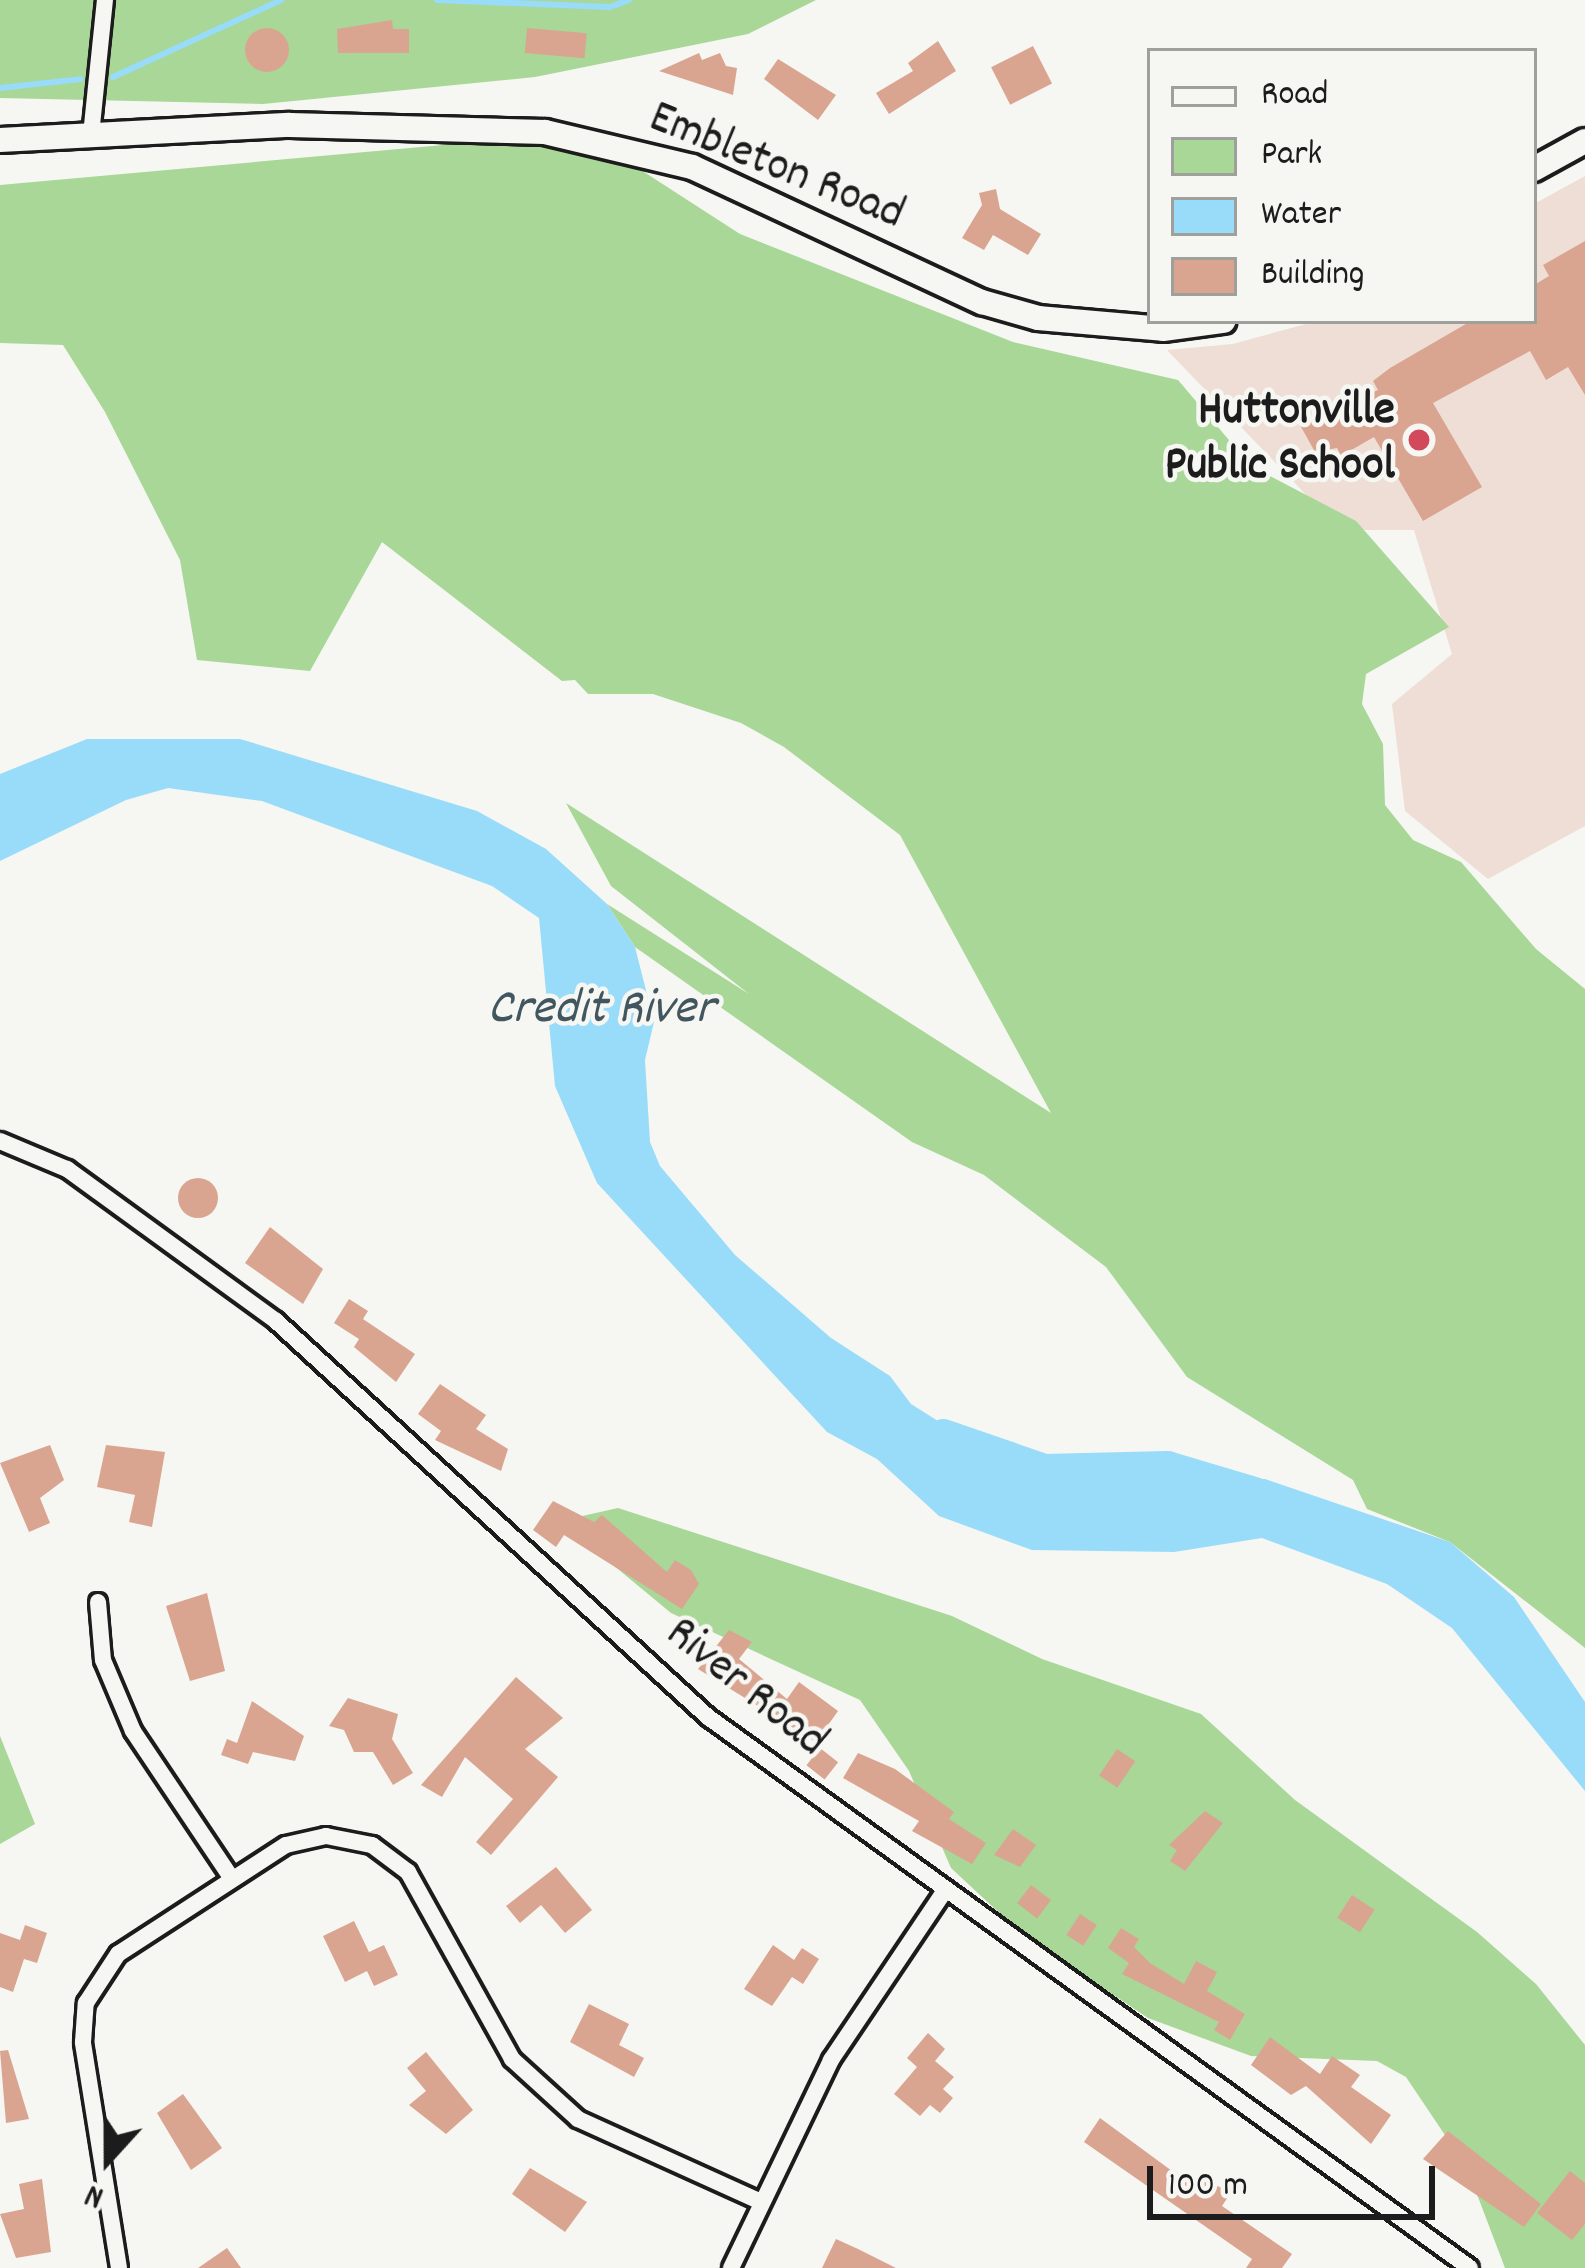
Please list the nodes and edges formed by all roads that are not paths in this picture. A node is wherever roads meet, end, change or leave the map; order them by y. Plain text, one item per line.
1 (105, 0) edge
2 (91, 135) junction
3 (0, 140) edge
4 (1585, 141) edge
5 (1537, 168) edge
6 (1200, 324) edge
7 (0, 1141) edge
8 (98, 1602) dead end
9 (232, 1879) junction
10 (944, 1892) junction
11 (761, 2202) junction
12 (119, 2268) edge
13 (731, 2268) edge
14 (1470, 2268) edge

1 - 2 street
2 - 3 street, Embleton Road
2 - 6 street, Embleton Road
4 - 5 street
7 - 10 street, River Road
8 - 9 street
9 - 11 street
9 - 12 street
10 - 11 street
10 - 14 street, River Road
11 - 13 street

